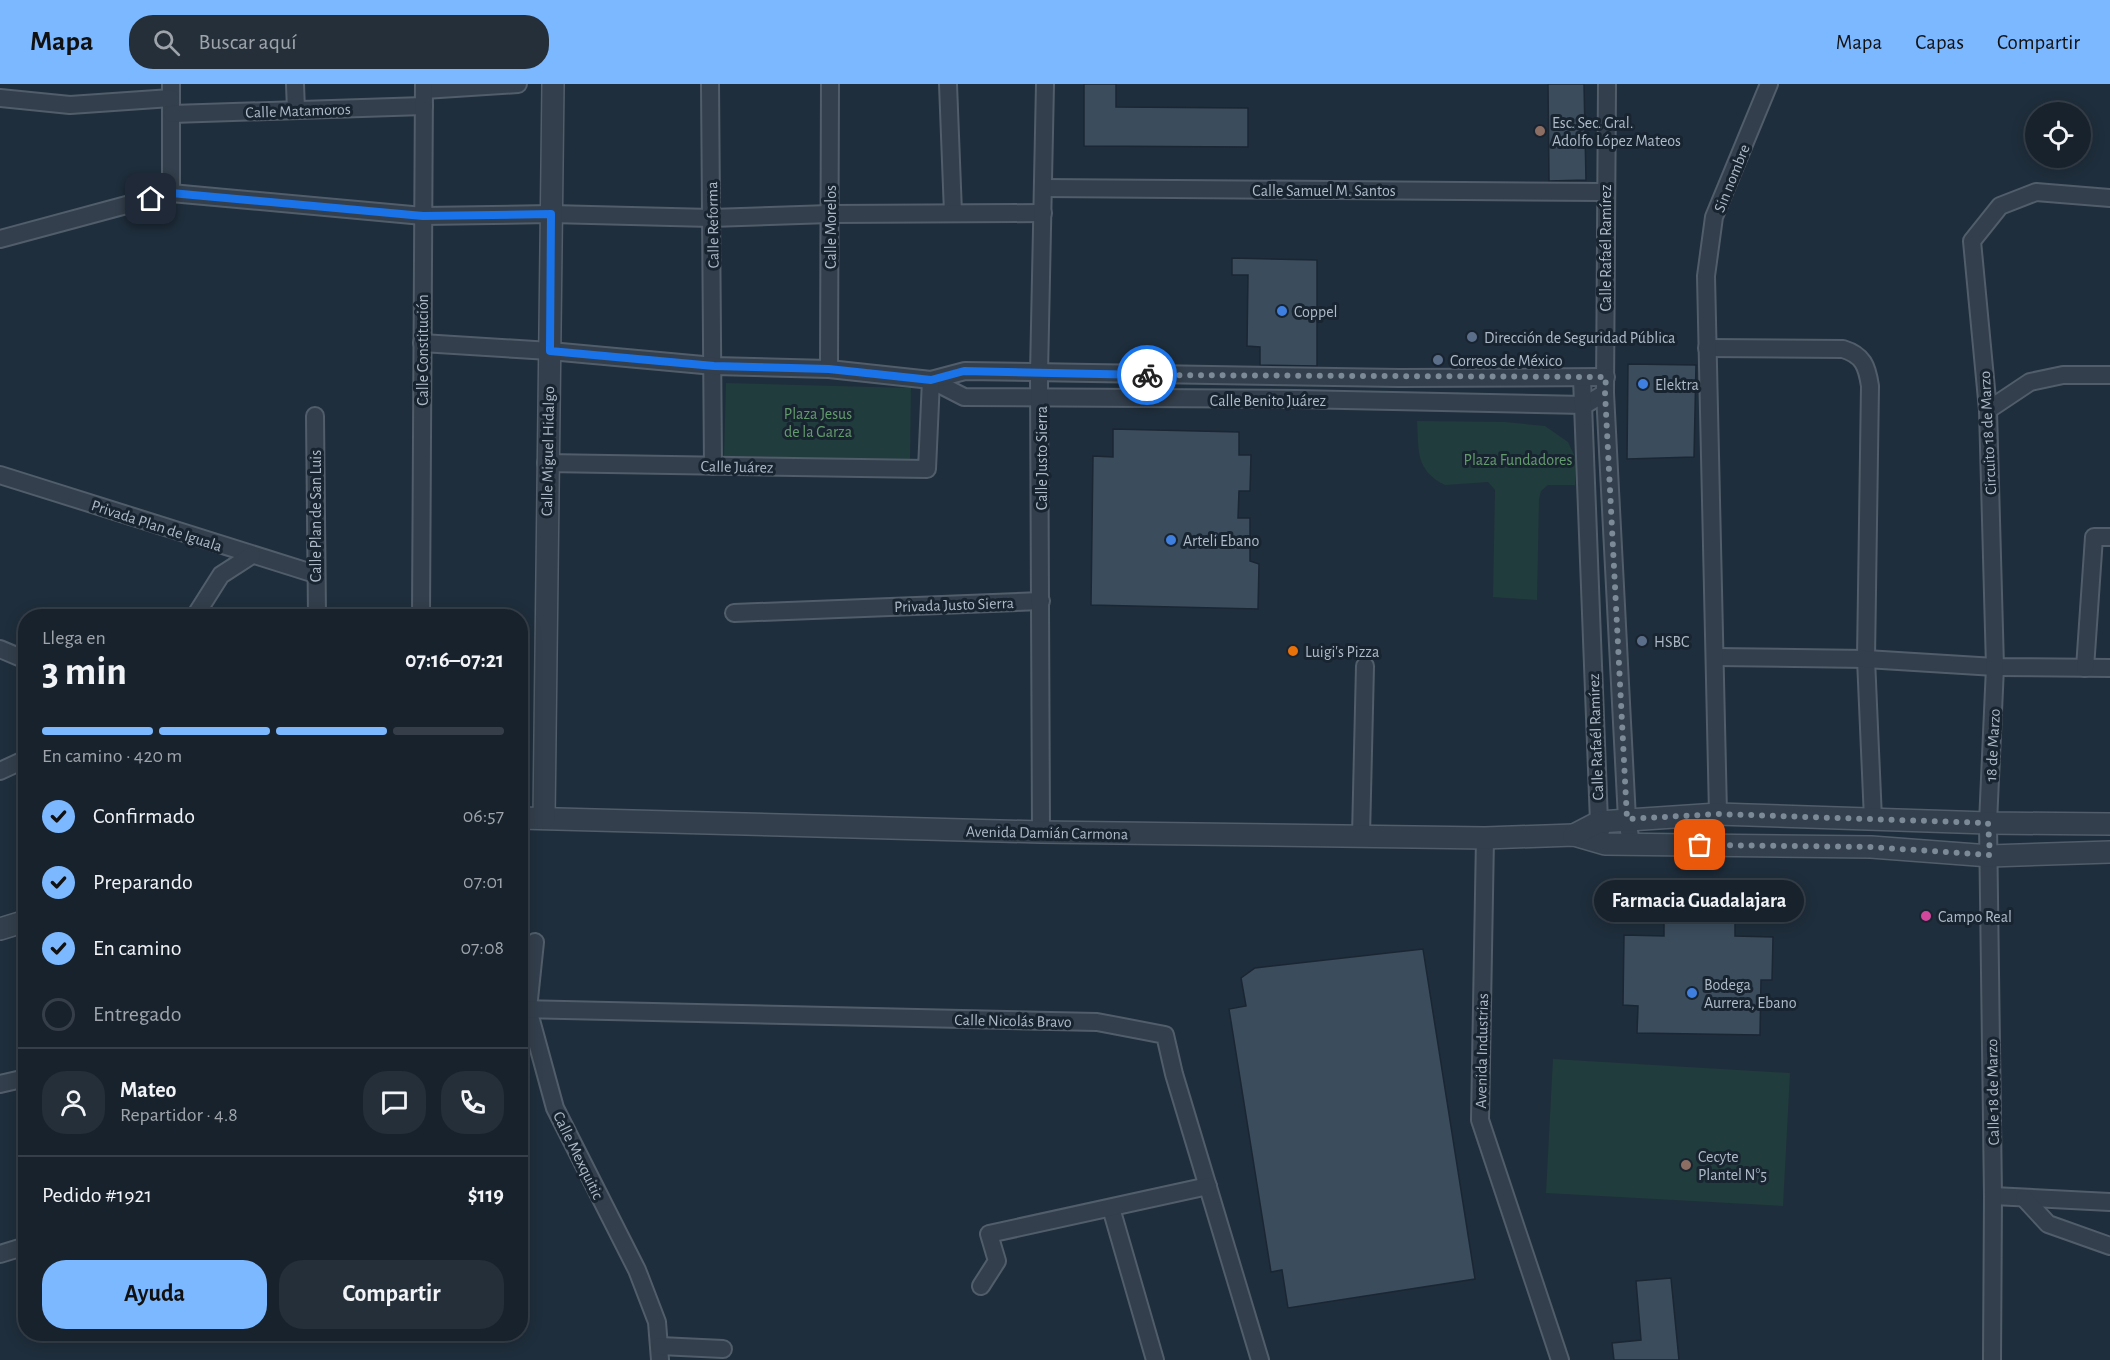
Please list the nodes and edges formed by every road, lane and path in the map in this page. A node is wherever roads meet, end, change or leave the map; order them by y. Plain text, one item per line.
1 (295, 84) edge
2 (518, 84) edge
3 (554, 84) edge
4 (710, 84) edge
5 (830, 84) edge
6 (948, 84) edge
7 (1045, 84) edge
8 (1607, 84) edge
9 (1769, 84) edge
10 (424, 93) edge
11 (0, 98) edge
12 (171, 98) edge
13 (296, 110) junction
14 (1043, 188) junction
15 (1605, 192) junction
16 (171, 193) junction
17 (2110, 198) edge
18 (953, 213) junction
19 (1042, 213) junction
20 (551, 214) junction
21 (830, 214) junction
22 (423, 216) junction
23 (711, 218) junction
24 (0, 239) edge
25 (422, 343) junction
26 (1707, 348) junction
27 (550, 351) junction
28 (714, 366) junction
29 (829, 369) junction
30 (1039, 374) junction
31 (2110, 375) edge
32 (1399, 378) junction
33 (1582, 378) junction
34 (931, 380) junction
35 (1606, 385) junction
36 (1041, 399) junction
37 (1398, 401) junction
38 (1585, 405) junction
39 (1988, 410) junction
40 (315, 416) dead end
41 (546, 463) junction
42 (713, 466) junction
43 (0, 475) edge
44 (2110, 537) edge
45 (252, 555) junction
46 (315, 574) junction
47 (1041, 601) junction
48 (199, 609) edge
49 (317, 609) edge
50 (421, 609) edge
51 (734, 613) dead end
52 (0, 649) edge
53 (18, 657) edge
54 (1714, 657) junction
55 (1866, 659) junction
56 (1365, 666) dead end
57 (1995, 667) junction
58 (2085, 668) junction
59 (2110, 668) edge
60 (18, 763) edge
61 (0, 771) edge
62 (1718, 814) junction
63 (528, 818) edge
64 (544, 818) junction
65 (1627, 819) junction
66 (1873, 819) junction
67 (1599, 822) junction
68 (1988, 823) junction
69 (2110, 824) edge
70 (1041, 832) junction
71 (1574, 835) junction
72 (1361, 836) junction
73 (1485, 838) junction
74 (1632, 843) junction
75 (1605, 844) junction
76 (2110, 852) edge
77 (1990, 855) junction
78 (18, 923) edge
79 (0, 929) edge
80 (535, 942) dead end
81 (528, 985) edge
82 (528, 1009) edge
83 (528, 1022) edge
84 (18, 1080) edge
85 (0, 1084) edge
86 (1208, 1186) junction
87 (1993, 1196) junction
88 (2024, 1198) junction
89 (2110, 1202) edge
90 (1111, 1208) junction
91 (2110, 1246) edge
92 (18, 1248) edge
93 (0, 1254) edge
94 (981, 1286) dead end
95 (723, 1349) dead end
96 (660, 1353) edge
97 (1155, 1360) edge
98 (1260, 1360) edge
99 (1560, 1360) edge
100 (1992, 1360) edge

1 - 13 street
2 - 10 street, Calle Matamoros
3 - 20 street, Calle Miguel Hidalgo
4 - 23 street, Calle Reforma
5 - 21 street, Calle Morelos
6 - 18 street
7 - 14 street, Calle Justo Sierra
8 - 15 street, Calle Rafaél Ramírez
9 - 26 street, Sin nombre
10 - 13 street, Calle Matamoros
10 - 22 street, Calle Constitución
11 - 12 street, Calle Matamoros
12 - 13 street, Calle Matamoros
12 - 16 street
14 - 15 street, Calle Samuel M. Santos
14 - 19 street, Calle Justo Sierra
15 - 35 street, Calle Rafaél Ramírez
16 - 22 street
16 - 24 street
17 - 39 street, Circuito 18 de Marzo
18 - 19 street
18 - 21 street
19 - 30 street, Calle Justo Sierra
20 - 22 street
20 - 23 street
20 - 27 street, Calle Miguel Hidalgo
21 - 23 street
21 - 29 street, Calle Morelos
22 - 25 street, Calle Constitución
23 - 28 street, Calle Reforma
25 - 27 street, Calle Benito Juárez
25 - 50 street, Calle Constitución
26 - 54 street, Sin nombre
26 - 55 street
27 - 28 street, Calle Benito Juárez
27 - 41 street, Calle Miguel Hidalgo
28 - 29 street, Calle Benito Juárez
28 - 42 street, Calle Reforma
29 - 34 street, Calle Benito Juárez
30 - 32 street, Calle Benito Juárez
30 - 34 street, Calle Benito Juárez
30 - 36 street, Calle Justo Sierra
31 - 39 street
32 - 33 street, Calle Benito Juárez
32 - 37 street
33 - 35 street, Calle Benito Juárez
33 - 38 street, Calle Rafaél Ramírez
34 - 36 street, Calle Benito Juárez
34 - 42 street, Calle Juárez
35 - 38 street
35 - 65 street, Calle Rafaél Ramírez
36 - 37 street, Calle Benito Juárez
36 - 47 street, Calle Justo Sierra
37 - 38 street, Calle Benito Juárez
38 - 67 street, Calle Rafaél Ramírez
39 - 57 street, Circuito 18 de Marzo
40 - 46 street, Calle Plan de San Luis
41 - 42 street, Calle Juárez
41 - 64 street, Calle Miguel Hidalgo
43 - 45 street, Privada Plan de Iguala
44 - 58 street
45 - 46 street, Privada Plan de Iguala
45 - 48 street
46 - 49 street, Calle Plan de San Luis
47 - 51 street, Privada Justo Sierra
47 - 70 street, Calle Justo Sierra
52 - 53 street
54 - 55 street
54 - 62 street, Sin nombre
55 - 57 street
55 - 66 street
56 - 72 street
57 - 58 street
57 - 68 street, 18 de Marzo
58 - 59 street
60 - 61 street
62 - 65 street
62 - 66 street
63 - 64 street, Avenida Damián Carmona
64 - 70 street, Avenida Damián Carmona
65 - 67 street
65 - 74 street, Calle Rafaél Ramírez
66 - 68 street
67 - 71 street, Avenida Damián Carmona
67 - 75 street, Calle Rafaél Ramírez
68 - 69 street
68 - 77 street, Calle 18 de Marzo
70 - 72 street, Avenida Damián Carmona
71 - 73 street, Avenida Damián Carmona
71 - 75 street, Avenida Damián Carmona
72 - 73 street, Avenida Damián Carmona
73 - 99 street, Avenida Industrias
74 - 75 street, Avenida Damián Carmona
74 - 77 street, Avenida Damián Carmona
76 - 77 street, Avenida Damián Carmona
77 - 87 street, Calle 18 de Marzo
78 - 79 street
80 - 81 street, Calle Mexquitic
82 - 86 street, Calle Nicolás Bravo
83 - 96 street, Calle Mexquitic
84 - 85 street
86 - 90 street
86 - 98 street, Calle Nicolás Bravo
87 - 88 street
87 - 100 street, Calle 18 de Marzo
88 - 89 street
88 - 91 street
90 - 94 street
90 - 97 street
92 - 93 street
95 - 96 street

